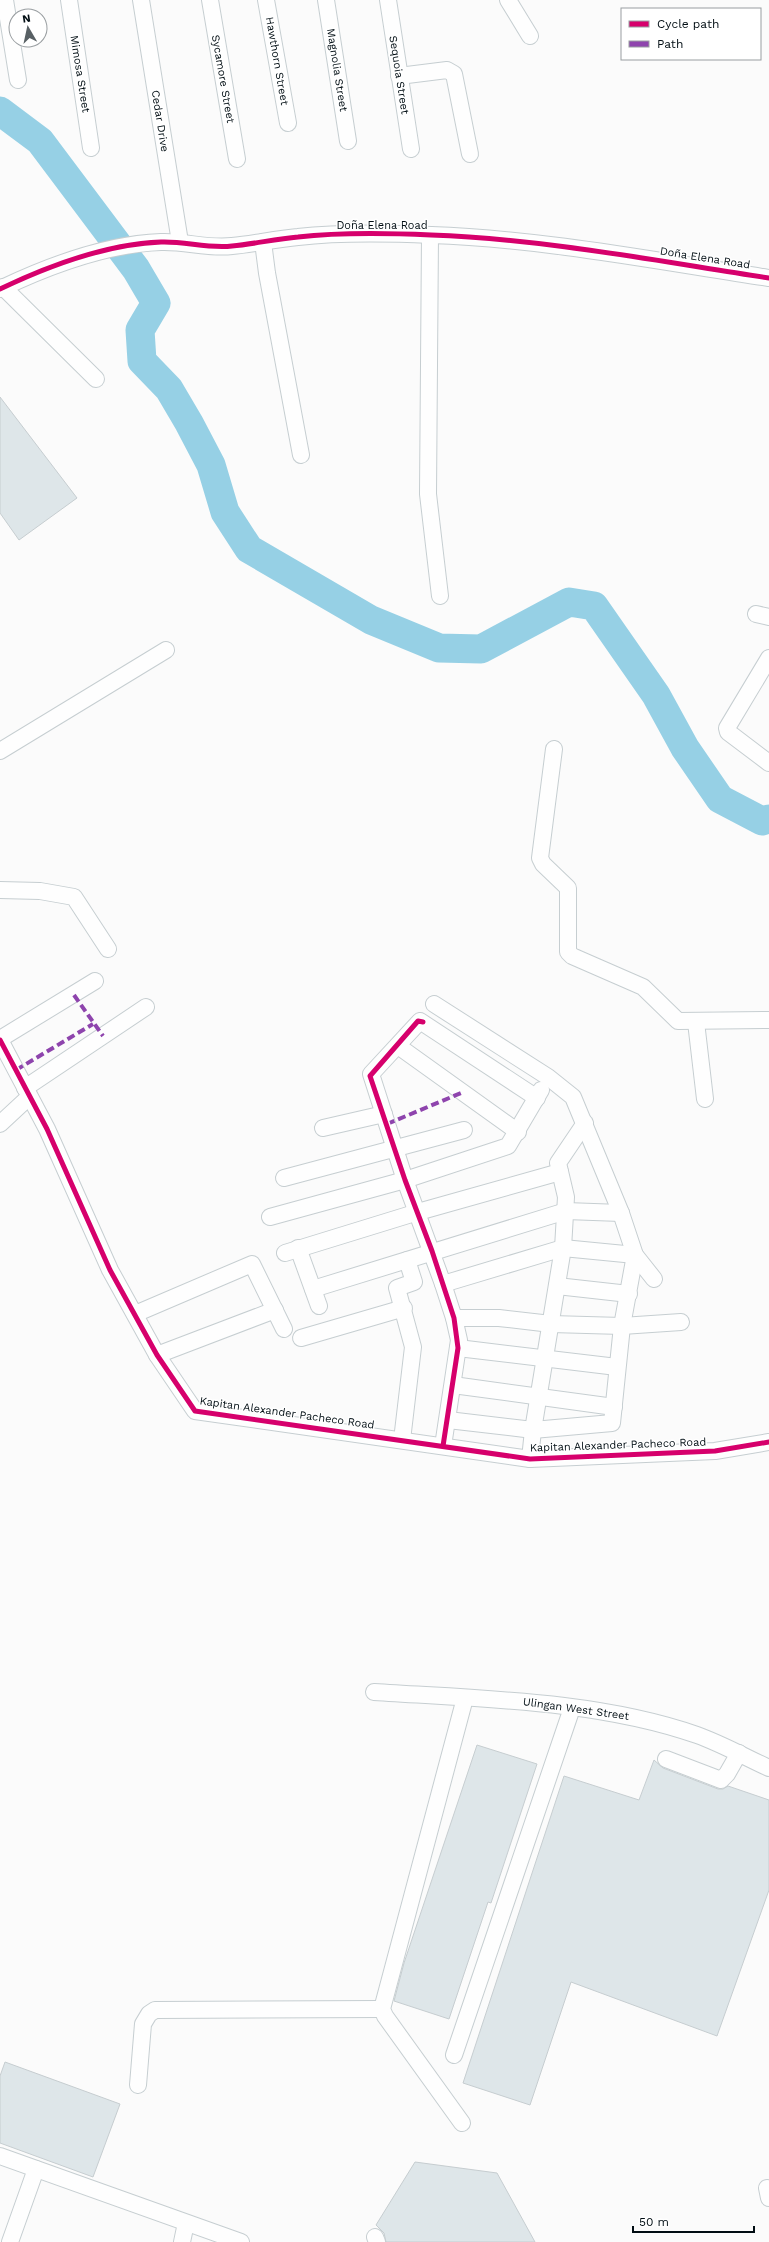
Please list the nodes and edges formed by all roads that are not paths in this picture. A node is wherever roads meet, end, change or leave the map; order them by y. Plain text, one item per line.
1 (5, 0) edge
2 (69, 0) edge
3 (140, 0) edge
4 (210, 0) edge
5 (266, 0) edge
6 (326, 0) edge
7 (388, 0) edge
8 (508, 0) edge
9 (530, 36) dead end
10 (399, 76) junction
11 (18, 80) dead end
12 (288, 123) dead end
13 (348, 141) dead end
14 (91, 148) dead end
15 (411, 150) dead end
16 (470, 154) dead end
17 (237, 159) dead end
18 (430, 235) junction
19 (180, 242) junction
20 (263, 242) junction
21 (769, 278) edge
22 (2, 288) edge
23 (96, 379) dead end
24 (301, 455) dead end
25 (440, 596) dead end
26 (166, 650) dead end
27 (766, 667) edge
28 (554, 749) dead end
29 (0, 751) edge
30 (769, 763) edge
31 (0, 890) edge
32 (108, 949) dead end
33 (95, 981) dead end
34 (434, 1004) dead end
35 (146, 1007) dead end
36 (769, 1020) edge
37 (696, 1022) junction
38 (0, 1040) edge
39 (398, 1046) junction
40 (548, 1077) junction
41 (27, 1093) junction
42 (536, 1098) junction
43 (705, 1099) dead end
44 (384, 1114) junction
45 (585, 1123) junction
46 (0, 1124) edge
47 (323, 1128) dead end
48 (464, 1130) dead end
49 (518, 1132) junction
50 (395, 1147) junction
51 (560, 1172) junction
52 (284, 1178) dead end
53 (405, 1180) junction
54 (566, 1211) junction
55 (418, 1212) junction
56 (621, 1213) junction
57 (270, 1217) dead end
58 (563, 1248) junction
59 (432, 1251) junction
60 (635, 1255) junction
61 (406, 1260) junction
62 (654, 1279) dead end
63 (443, 1284) junction
64 (557, 1286) junction
65 (313, 1289) junction
66 (629, 1294) junction
67 (319, 1306) dead end
68 (404, 1308) junction
69 (276, 1310) junction
70 (135, 1314) junction
71 (454, 1318) junction
72 (681, 1322) dead end
73 (551, 1324) junction
74 (622, 1326) junction
75 (284, 1329) dead end
76 (301, 1338) dead end
77 (458, 1348) junction
78 (157, 1355) junction
79 (545, 1360) junction
80 (617, 1367) junction
81 (453, 1385) junction
82 (538, 1397) junction
83 (614, 1407) junction
84 (448, 1420) junction
85 (533, 1430) junction
86 (402, 1440) junction
87 (769, 1442) edge
88 (443, 1446) junction
89 (530, 1459) junction
90 (374, 1692) dead end
91 (465, 1698) junction
92 (572, 1708) junction
93 (739, 1753) junction
94 (666, 1760) dead end
95 (769, 1768) edge
96 (382, 2009) junction
97 (454, 2055) dead end
98 (138, 2085) dead end
99 (462, 2123) dead end
100 (0, 2156) edge
101 (36, 2169) junction
102 (186, 2223) junction
103 (10, 2242) edge
104 (182, 2242) edge
105 (241, 2242) edge

1 - 11 street
2 - 14 street, Mimosa Street
3 - 19 street, Cedar Drive
4 - 17 street, Sycamore Street
5 - 12 street, Hawthorn Street
6 - 13 street, Magnolia Street
7 - 10 street, Sequoia Street
8 - 9 street
10 - 15 street, Sequoia Street
10 - 16 street
18 - 20 street, Doña Elena Road
18 - 21 street, Doña Elena Road
18 - 25 street
19 - 20 street, Doña Elena Road
19 - 22 street, Doña Elena Road
20 - 24 street
22 - 23 street
26 - 29 street
27 - 30 street
28 - 37 street
31 - 32 street
33 - 38 street
34 - 40 street
35 - 41 street
36 - 37 street
37 - 43 street
38 - 41 street, Kapitan Alexander Pacheco Road
39 - 42 street
39 - 44 street
39 - 49 street
40 - 42 street
40 - 45 street
41 - 46 street
41 - 70 street, Kapitan Alexander Pacheco Road
42 - 49 street
44 - 47 street
44 - 50 street
45 - 51 street
45 - 56 street
48 - 50 street
49 - 53 street
50 - 52 street
50 - 53 street
51 - 54 street
51 - 55 street
53 - 55 street
53 - 57 street
54 - 56 street
54 - 58 street
54 - 59 street
55 - 59 street
55 - 65 street
56 - 60 street
58 - 60 street
58 - 63 street
58 - 64 street
59 - 61 street
59 - 63 street
60 - 62 street
60 - 66 street
61 - 65 street
61 - 68 street
63 - 71 street
64 - 66 street
64 - 73 street
65 - 67 street
66 - 74 street
68 - 76 street
68 - 86 street
69 - 70 street
69 - 75 street
69 - 78 street
70 - 78 street, Kapitan Alexander Pacheco Road
71 - 73 street
71 - 77 street
72 - 74 street
73 - 74 street
73 - 79 street
74 - 80 street
77 - 79 street
77 - 81 street
78 - 86 street, Kapitan Alexander Pacheco Road
79 - 80 street
79 - 82 street
80 - 83 street
81 - 82 street
81 - 84 street
82 - 83 street
82 - 85 street
83 - 85 street
84 - 85 street
84 - 88 street
85 - 89 street
86 - 88 street, Kapitan Alexander Pacheco Road
87 - 89 street, Kapitan Alexander Pacheco Road
88 - 89 street, Kapitan Alexander Pacheco Road
90 - 91 street, Ulingan West Street
91 - 92 street, Ulingan West Street
91 - 96 street
92 - 93 street, Ulingan West Street
92 - 97 street
93 - 94 street
93 - 95 street, Ulingan West Street
96 - 98 street
96 - 99 street
100 - 101 street
101 - 102 street
101 - 103 street
102 - 104 street
102 - 105 street

